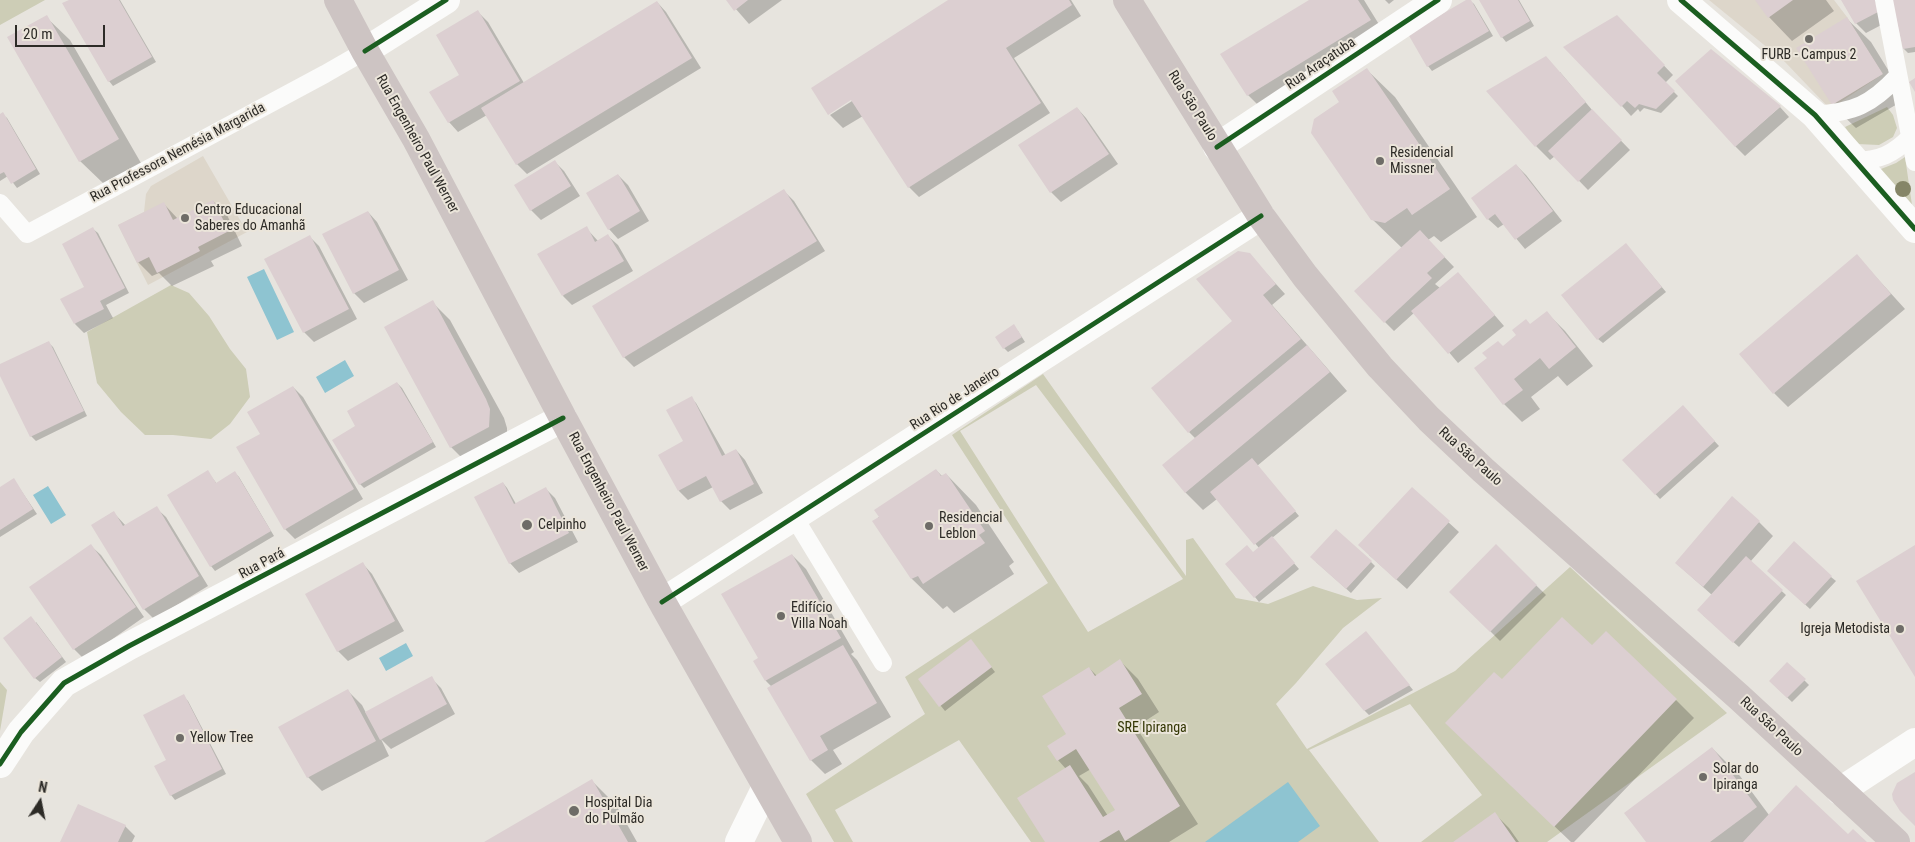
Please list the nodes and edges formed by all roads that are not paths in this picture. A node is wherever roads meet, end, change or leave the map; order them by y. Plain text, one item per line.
1 (338, 0) edge
2 (446, 0) edge
3 (1126, 0) edge
4 (1438, 0) edge
5 (1681, 0) edge
6 (1884, 0) edge
7 (364, 50) junction
8 (1898, 76) junction
9 (1815, 115) junction
10 (1911, 136) junction
11 (1217, 147) junction
12 (1854, 160) junction
13 (1915, 162) edge
14 (0, 203) edge
15 (1261, 216) junction
16 (1915, 229) edge
17 (563, 418) junction
18 (794, 516) junction
19 (662, 602) junction
20 (883, 663) dead end
21 (1915, 742) edge
22 (0, 764) edge
23 (766, 787) junction
24 (1840, 791) junction
25 (739, 842) edge
26 (798, 842) edge
27 (1896, 842) edge

1 - 7 main road, Rua Engenheiro Paul Werner
2 - 7 street
3 - 11 main road, Rua São Paulo
4 - 11 street, Rua Araçatuba
5 - 9 street
6 - 8 lane
7 - 14 lane, Rua Professora Nemésia Margarida
7 - 17 main road, Rua Engenheiro Paul Werner
8 - 9 lane
8 - 10 lane
9 - 12 street
10 - 12 lane
10 - 13 lane
11 - 15 main road, Rua São Paulo
12 - 16 street
15 - 18 street, Rua Rio de Janeiro
15 - 24 main road, Rua São Paulo
17 - 19 main road, Rua Engenheiro Paul Werner
17 - 22 street, Rua Pará
18 - 19 street, Rua Rio de Janeiro
18 - 20 lane
19 - 23 main road, Rua Engenheiro Paul Werner
21 - 24 street
23 - 25 street
23 - 26 main road, Rua Engenheiro Paul Werner
24 - 27 main road, Rua São Paulo

